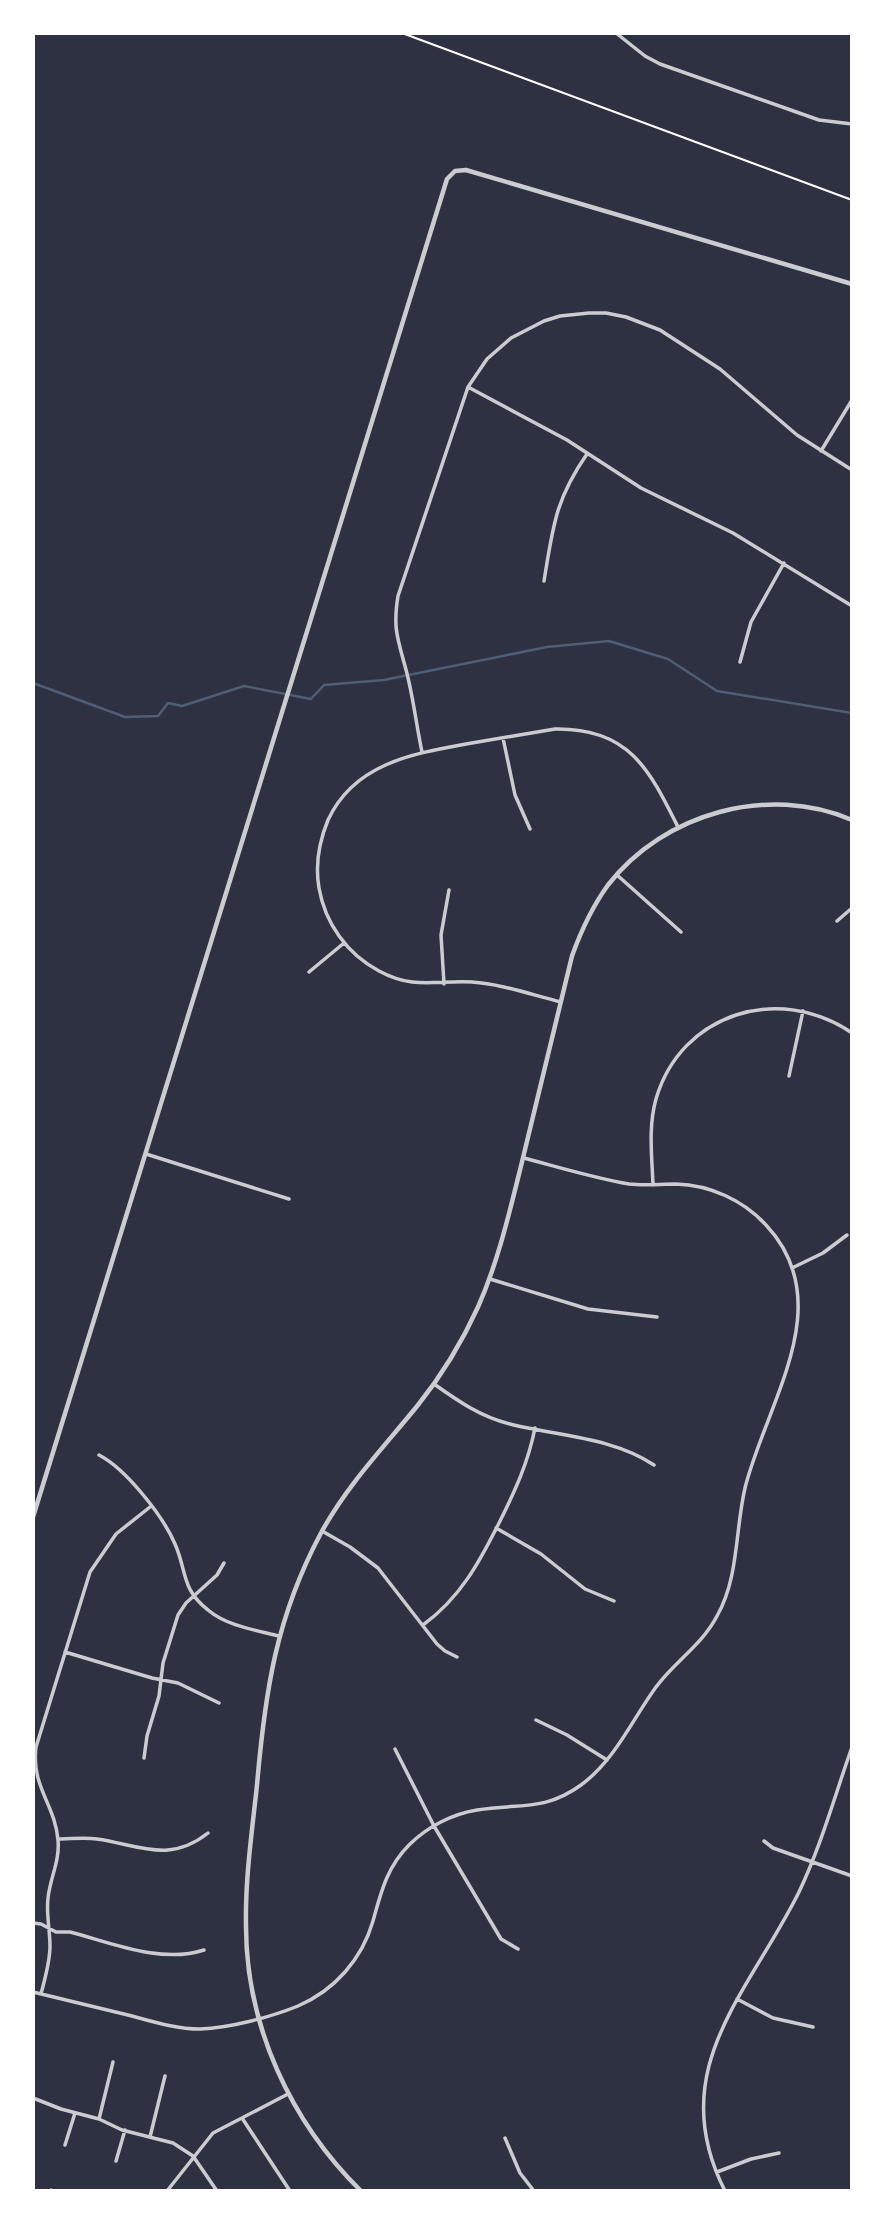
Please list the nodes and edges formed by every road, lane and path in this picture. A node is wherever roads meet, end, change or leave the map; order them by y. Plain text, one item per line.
1 (402, 33) edge
2 (616, 33) edge
3 (852, 124) edge
4 (852, 200) edge
5 (852, 284) edge
6 (468, 387) junction
7 (852, 400) edge
8 (821, 451) junction
9 (587, 454) junction
10 (852, 470) edge
11 (784, 563) junction
12 (544, 581) dead end
13 (852, 606) edge
14 (740, 662) dead end
15 (502, 738) junction
16 (422, 752) junction
17 (852, 820) edge
18 (678, 827) junction
19 (530, 829) dead end
20 (617, 875) junction
21 (449, 890) dead end
22 (852, 908) edge
23 (838, 921) dead end
24 (681, 932) dead end
25 (344, 943) junction
26 (309, 972) dead end
27 (444, 984) junction
28 (561, 1002) junction
29 (803, 1011) junction
30 (852, 1033) edge
31 (789, 1076) dead end
32 (145, 1154) junction
33 (522, 1158) junction
34 (653, 1185) junction
35 (289, 1199) dead end
36 (847, 1235) dead end
37 (792, 1268) junction
38 (490, 1279) junction
39 (657, 1317) dead end
40 (434, 1384) junction
41 (536, 1428) junction
42 (99, 1455) dead end
43 (654, 1465) dead end
44 (150, 1507) junction
45 (33, 1517) edge
46 (496, 1528) junction
47 (322, 1531) junction
48 (224, 1563) dead end
49 (194, 1596) junction
50 (614, 1601) dead end
51 (423, 1625) junction
52 (279, 1636) junction
53 (65, 1652) junction
54 (457, 1657) dead end
55 (161, 1680) junction
56 (219, 1703) dead end
57 (536, 1720) dead end
58 (852, 1747) edge
59 (395, 1749) dead end
60 (144, 1758) dead end
61 (607, 1760) junction
62 (35, 1780) edge
63 (434, 1826) junction
64 (208, 1833) dead end
65 (58, 1839) junction
66 (764, 1841) dead end
67 (812, 1862) junction
68 (852, 1876) edge
69 (33, 1923) edge
70 (49, 1928) junction
71 (519, 1949) dead end
72 (204, 1950) dead end
73 (33, 1992) edge
74 (41, 1994) junction
75 (737, 1999) junction
76 (258, 2018) junction
77 (813, 2027) dead end
78 (113, 2062) dead end
79 (165, 2076) dead end
80 (288, 2094) junction
81 (33, 2098) edge
82 (75, 2113) junction
83 (242, 2118) junction
84 (99, 2119) junction
85 (125, 2130) junction
86 (150, 2137) junction
87 (505, 2138) dead end
88 (65, 2145) dead end
89 (779, 2153) dead end
90 (193, 2156) junction
91 (116, 2161) dead end
92 (716, 2172) junction
93 (167, 2191) edge
94 (217, 2191) edge
95 (290, 2191) edge
96 (361, 2191) edge
97 (534, 2191) edge
98 (725, 2191) edge

1 - 4 path
2 - 3 street
5 - 32 street
6 - 8 street
6 - 9 street
6 - 16 street
7 - 8 street
8 - 10 street
9 - 11 street
9 - 12 street
11 - 13 street
11 - 14 street
15 - 16 street
15 - 18 street
15 - 19 street
16 - 25 street
17 - 18 street
18 - 20 street
20 - 24 street
20 - 28 street
21 - 27 street
22 - 23 street
25 - 26 street
25 - 27 street
27 - 28 street
28 - 33 street
29 - 30 street
29 - 31 street
29 - 34 street
32 - 35 street
32 - 45 street
33 - 34 street
33 - 38 street
34 - 37 street
36 - 37 street
37 - 61 street
38 - 39 street
38 - 40 street
40 - 41 street
40 - 47 street
41 - 43 street
41 - 46 street
42 - 44 street
44 - 49 street
44 - 53 street
46 - 50 street
46 - 51 street
47 - 51 street
47 - 52 street
48 - 49 street
49 - 52 street
49 - 55 street
51 - 54 street
52 - 76 street
53 - 55 street
53 - 62 street
55 - 56 street
55 - 60 street
57 - 61 street
58 - 67 street
59 - 63 street
61 - 63 street
62 - 65 street
63 - 71 street
63 - 76 street
64 - 65 street
65 - 70 street
66 - 67 street
67 - 68 street
67 - 75 street
69 - 70 street
70 - 72 street
70 - 74 street
73 - 74 street
74 - 76 street
75 - 77 street
75 - 92 street
76 - 80 street
78 - 84 street
79 - 86 street
80 - 83 street
80 - 96 street
81 - 82 street
82 - 84 street
82 - 88 street
83 - 90 street
83 - 95 street
84 - 85 street
85 - 86 street
85 - 91 street
86 - 90 street
87 - 97 street
89 - 92 street
90 - 93 street
90 - 94 street
92 - 98 street

